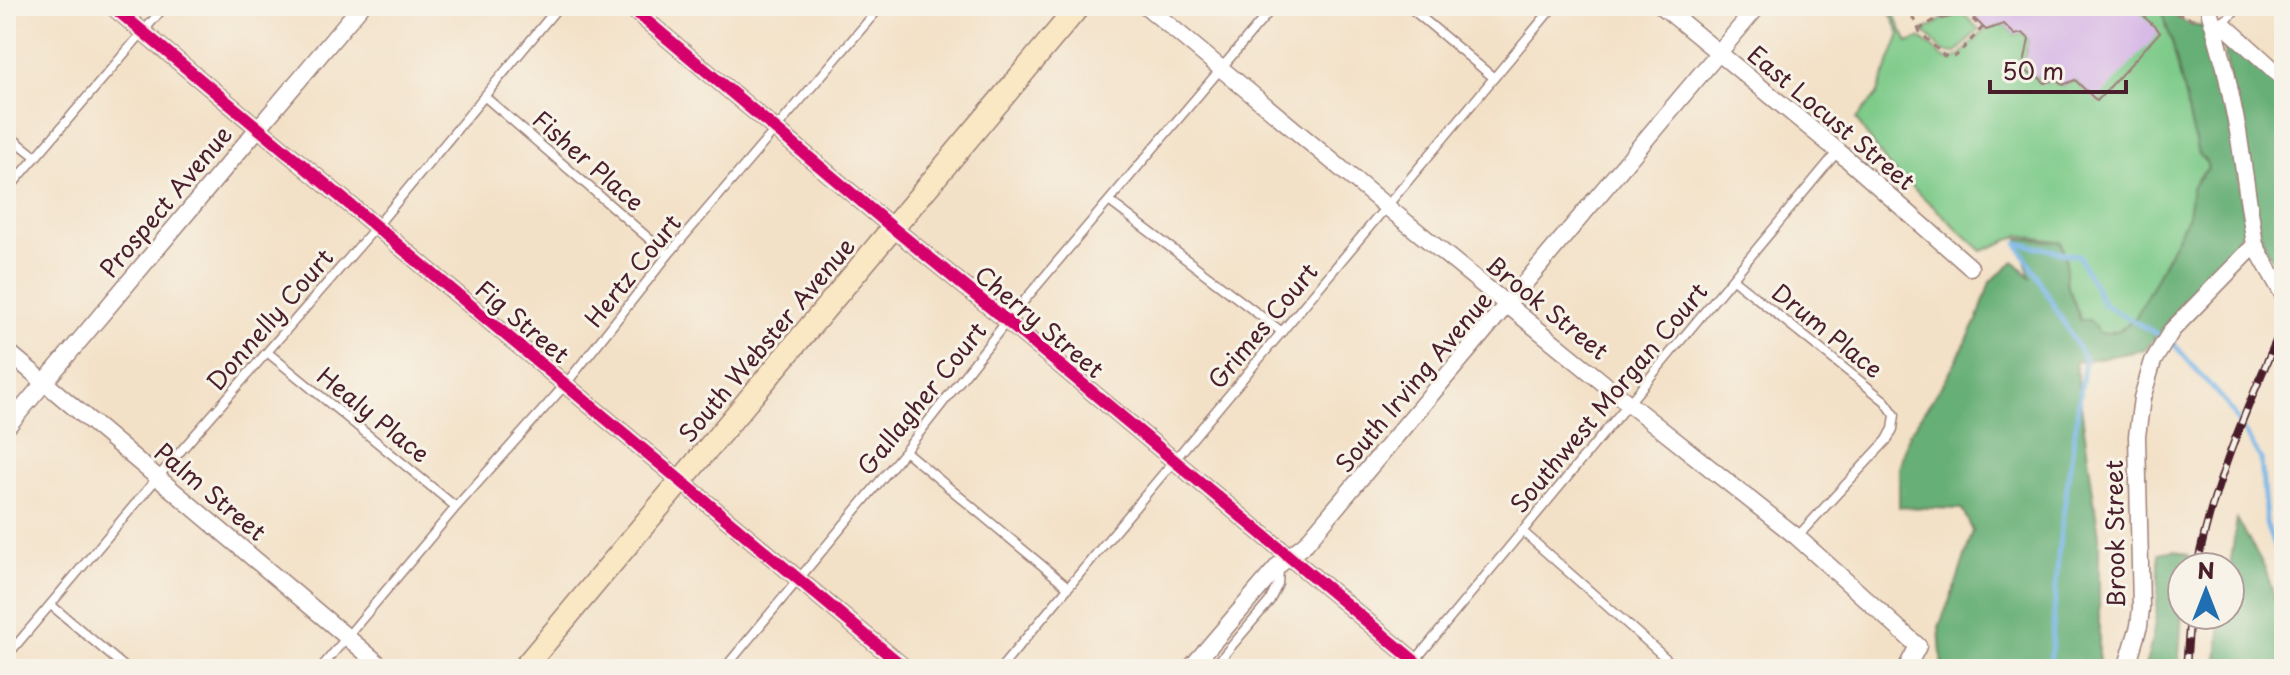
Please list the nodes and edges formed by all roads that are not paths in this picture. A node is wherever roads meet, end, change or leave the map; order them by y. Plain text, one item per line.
1 (112, 6) edge
2 (165, 6) edge
3 (361, 6) edge
4 (559, 6) edge
5 (629, 6) edge
6 (881, 6) edge
7 (1079, 6) edge
8 (1146, 6) edge
9 (1274, 6) edge
10 (1408, 6) edge
11 (1554, 6) edge
12 (1662, 6) edge
13 (1758, 6) edge
14 (2208, 6) edge
15 (2239, 6) edge
16 (2217, 27) junction
17 (142, 33) junction
18 (1718, 52) junction
19 (1221, 70) junction
20 (1494, 78) junction
21 (2284, 79) edge
22 (484, 96) junction
23 (259, 128) junction
24 (776, 129) junction
25 (6, 133) edge
26 (1838, 151) junction
27 (36, 157) junction
28 (6, 192) edge
29 (1109, 201) junction
30 (1386, 206) junction
31 (376, 227) junction
32 (893, 228) junction
33 (2255, 245) junction
34 (668, 255) junction
35 (1970, 267) dead end
36 (1733, 279) junction
37 (2284, 296) edge
38 (1508, 305) junction
39 (1007, 321) junction
40 (1282, 332) junction
41 (6, 350) edge
42 (267, 352) junction
43 (43, 382) junction
44 (565, 385) junction
45 (1628, 403) junction
46 (6, 428) edge
47 (905, 451) junction
48 (1174, 462) junction
49 (158, 477) junction
50 (681, 480) junction
51 (456, 507) junction
52 (1522, 531) junction
53 (1797, 537) junction
54 (1283, 560) junction
55 (799, 579) junction
56 (1068, 587) junction
57 (51, 605) junction
58 (346, 638) junction
59 (6, 657) edge
60 (1415, 666) edge
61 (127, 669) edge
62 (320, 669) edge
63 (385, 669) edge
64 (523, 669) edge
65 (724, 669) edge
66 (906, 669) edge
67 (1000, 669) edge
68 (1190, 669) edge
69 (1212, 669) edge
70 (1678, 669) edge
71 (1906, 669) edge
72 (2126, 669) edge

1 - 17 street, Fig Street
2 - 17 lane
3 - 23 street, Prospect Avenue
4 - 22 lane, Donnelly Court
5 - 24 street, Cherry Street
6 - 24 lane, Hertz Court
7 - 32 street, South Webster Avenue
8 - 19 street, Brook Street
9 - 19 lane, Gallagher Court
10 - 20 lane
11 - 20 lane, Grimes Court
12 - 18 street, East Locust Street
13 - 18 street, South Irving Avenue
14 - 16 street
15 - 16 lane
16 - 21 street
16 - 33 street
17 - 23 street, Fig Street
17 - 27 lane
18 - 26 street, East Locust Street
18 - 38 street, South Irving Avenue
19 - 29 lane, Gallagher Court
19 - 30 street, Brook Street
20 - 30 lane, Grimes Court
22 - 31 lane, Donnelly Court
22 - 34 lane, Fisher Place
23 - 31 street, Fig Street
23 - 43 street, Prospect Avenue
24 - 32 street, Cherry Street
24 - 34 lane, Hertz Court
25 - 27 lane
26 - 35 street, East Locust Street
26 - 36 lane, Southwest Morgan Court
27 - 28 lane
29 - 39 lane, Gallagher Court
29 - 40 lane
30 - 38 street, Brook Street
30 - 40 lane, Grimes Court
31 - 42 lane, Donnelly Court
31 - 44 street, Fig Street
32 - 39 street, Cherry Street
32 - 50 street, South Webster Avenue
33 - 37 street
33 - 72 street, Brook Street
34 - 44 lane, Hertz Court
36 - 45 lane, Southwest Morgan Court
36 - 53 lane, Drum Place
38 - 45 street, Brook Street
38 - 54 street, South Irving Avenue
39 - 47 lane, Gallagher Court
39 - 48 street, Cherry Street
40 - 48 lane, Grimes Court
41 - 43 street, Palm Street
42 - 49 lane, Donnelly Court
42 - 51 lane, Healy Place
43 - 46 street, Prospect Avenue
43 - 49 street, Palm Street
44 - 50 street, Fig Street
44 - 51 lane, Hertz Court
45 - 52 lane, Southwest Morgan Court
45 - 53 street, Brook Street
47 - 55 lane, Gallagher Court
47 - 56 lane
48 - 54 street, Cherry Street
48 - 56 lane, Grimes Court
49 - 57 lane, Donnelly Court
49 - 58 street, Palm Street
50 - 55 street, Fig Street
50 - 64 street, South Webster Avenue
51 - 58 lane, Hertz Court
52 - 60 lane, Southwest Morgan Court
52 - 70 lane
53 - 71 street, Brook Street
54 - 60 street, Cherry Street
54 - 68 street, South Irving Avenue
54 - 69 lane
55 - 65 lane, Gallagher Court
55 - 66 street, Fig Street
56 - 67 lane, Grimes Court
57 - 59 lane, Donnelly Court
57 - 61 lane
58 - 62 lane, Hertz Court
58 - 63 street, Palm Street

